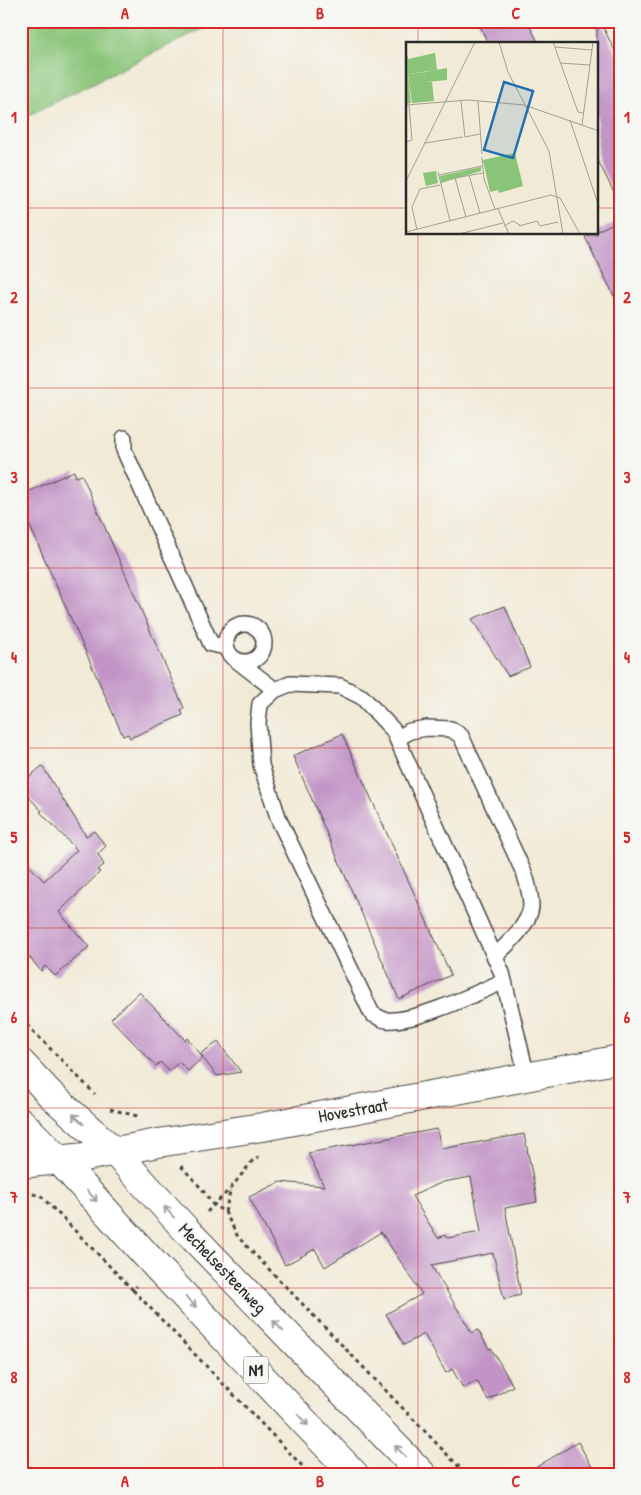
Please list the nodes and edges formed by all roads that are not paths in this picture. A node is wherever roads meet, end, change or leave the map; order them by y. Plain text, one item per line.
1 (124, 438) dead end
2 (275, 690) junction
3 (397, 739) junction
4 (495, 956) junction
5 (504, 981) junction
6 (620, 1059) edge
7 (21, 1064) edge
8 (527, 1077) junction
9 (21, 1122) edge
10 (115, 1152) junction
11 (72, 1158) junction
12 (21, 1164) edge
13 (354, 1474) edge
14 (422, 1474) edge

1 - 2 lane
2 - 3 lane
2 - 5 lane
3 - 4 lane
3 - 4 lane
4 - 5 lane
5 - 8 lane
6 - 8 main road, Hovestraat
10 -> 7 main road, Mechelsesteenweg
8 - 10 main road, Hovestraat
9 - 11 main road, N1
10 - 11 main road, Hovestraat
14 -> 10 main road, Mechelsesteenweg
11 - 12 main road, Hovestraat
11 -> 13 main road, N1

